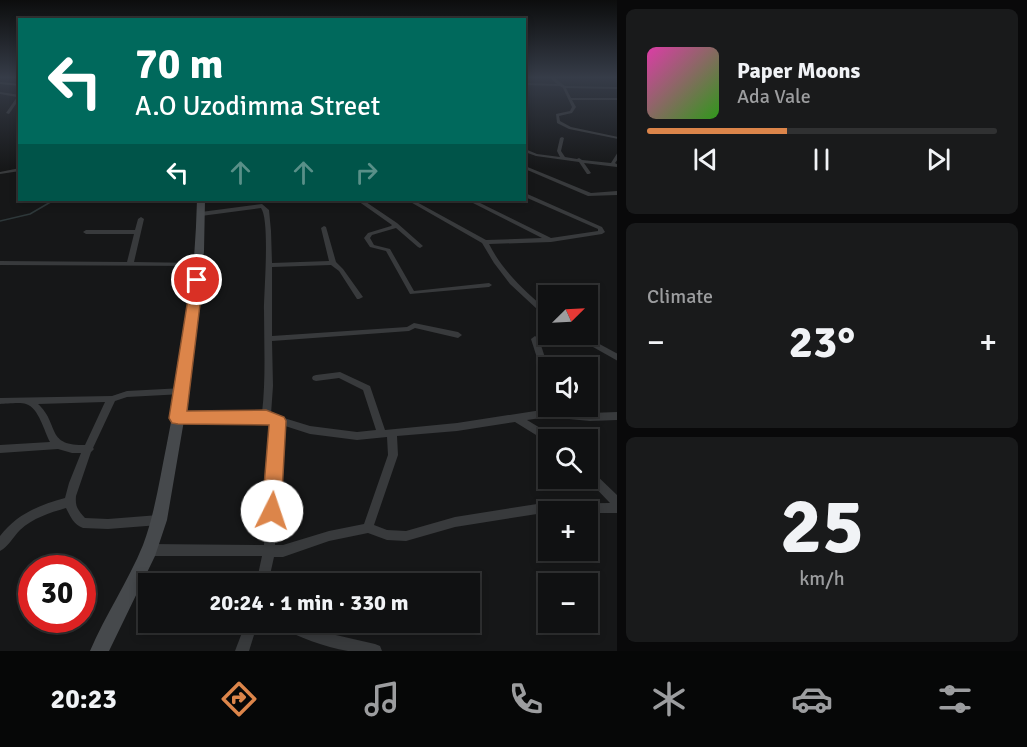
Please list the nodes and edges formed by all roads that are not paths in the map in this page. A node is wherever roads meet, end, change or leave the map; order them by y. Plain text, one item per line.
1 (11, 107) edge
2 (574, 107) edge
3 (8, 113) dead end
4 (562, 138) dead end
5 (617, 138) edge
6 (526, 150) edge
7 (563, 158) junction
8 (579, 159) junction
9 (615, 166) edge
10 (526, 167) edge
11 (18, 169) edge
12 (0, 173) edge
13 (589, 173) dead end
14 (617, 193) edge
15 (526, 195) edge
16 (201, 201) edge
17 (361, 201) edge
18 (412, 201) edge
19 (473, 201) edge
20 (201, 214) junction
21 (141, 219) dead end
22 (395, 224) junction
23 (324, 228) dead end
24 (86, 232) dead end
25 (138, 232) junction
26 (551, 240) junction
27 (485, 242) junction
28 (420, 246) dead end
29 (0, 263) edge
30 (333, 263) junction
31 (130, 264) junction
32 (199, 265) junction
33 (271, 265) junction
34 (489, 285) dead end
35 (359, 297) dead end
36 (538, 305) edge
37 (458, 335) dead end
38 (268, 339) junction
39 (535, 339) dead end
40 (594, 345) edge
41 (541, 357) edge
42 (617, 357) edge
43 (316, 378) dead end
44 (183, 391) junction
45 (112, 399) junction
46 (26, 400) junction
47 (0, 401) edge
48 (538, 413) edge
49 (266, 416) junction
50 (617, 416) edge
51 (598, 417) edge
52 (178, 418) junction
53 (516, 418) junction
54 (278, 421) junction
55 (538, 431) edge
56 (387, 434) junction
57 (58, 445) junction
58 (0, 448) edge
59 (89, 449) junction
60 (598, 485) edge
61 (70, 502) junction
62 (617, 505) edge
63 (617, 506) edge
64 (159, 520) junction
65 (368, 528) junction
66 (0, 545) edge
67 (149, 550) junction
68 (269, 552) junction
69 (264, 573) edge
70 (248, 633) edge
71 (304, 633) edge
72 (99, 651) edge
73 (242, 651) edge
74 (375, 651) edge

1 - 3 street
2 - 5 street
4 - 7 street
6 - 7 street
7 - 8 street
8 - 9 street
8 - 13 street
10 - 14 street
11 - 12 street
15 - 26 street
16 - 20 main road
17 - 22 street
18 - 27 street
19 - 26 street
20 - 32 main road
20 - 33 street
21 - 25 street
22 - 28 street
22 - 34 street
23 - 30 street
24 - 25 street
25 - 31 street
26 - 27 street
27 - 36 street
29 - 31 street
30 - 33 street
30 - 35 street
31 - 32 street
32 - 44 main road
33 - 38 street
37 - 38 street
38 - 49 street
39 - 41 street
40 - 42 street
43 - 56 street
44 - 45 street
44 - 52 main road
45 - 46 street
45 - 59 street
46 - 47 street
46 - 57 street
48 - 53 street
49 - 52 street
49 - 54 street
50 - 51 street
52 - 64 main road
53 - 55 street
53 - 56 street
54 - 56 street
54 - 68 street
56 - 65 street
57 - 58 street
57 - 59 street
59 - 61 street
60 - 62 street
61 - 64 street
61 - 66 street
63 - 65 street
64 - 67 main road
65 - 68 street
67 - 68 street
67 - 72 main road
68 - 69 street
70 - 73 street
71 - 74 street

